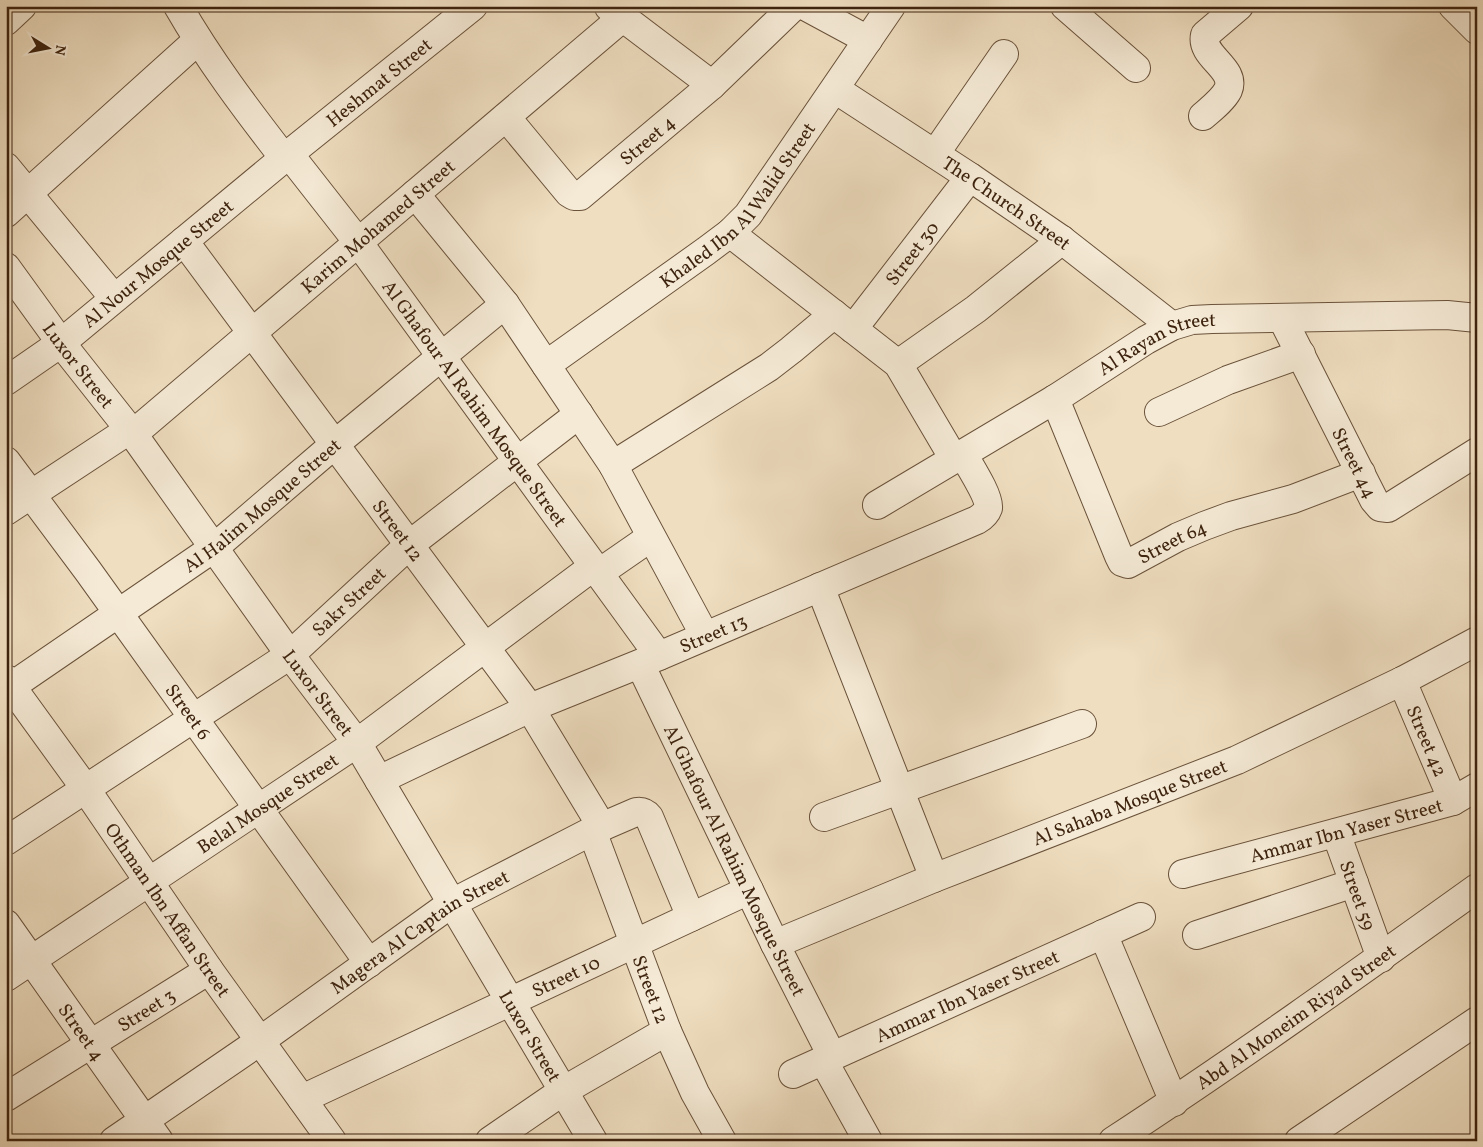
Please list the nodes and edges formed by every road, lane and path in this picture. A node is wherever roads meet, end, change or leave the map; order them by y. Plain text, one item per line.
1 (22, 6) edge
2 (178, 6) edge
3 (473, 6) edge
4 (794, 6) edge
5 (805, 6) edge
6 (891, 6) edge
7 (1065, 6) edge
8 (1239, 6) edge
9 (1453, 6) edge
10 (615, 12) edge
11 (6, 21) edge
12 (1477, 30) edge
13 (198, 40) junction
14 (868, 40) junction
15 (1004, 54) dead end
16 (1136, 68) dead end
17 (712, 85) junction
18 (835, 89) junction
19 (506, 116) junction
20 (1203, 116) dead end
21 (934, 154) junction
22 (286, 156) junction
23 (6, 167) edge
24 (970, 177) junction
25 (28, 193) junction
26 (415, 194) junction
27 (6, 213) edge
28 (730, 233) junction
29 (184, 240) junction
30 (1062, 240) junction
31 (358, 242) junction
32 (6, 267) edge
33 (114, 298) junction
34 (505, 304) junction
35 (1282, 318) junction
36 (1477, 318) edge
37 (844, 321) junction
38 (1172, 326) junction
39 (252, 333) junction
40 (61, 343) junction
41 (1301, 354) junction
42 (441, 356) junction
43 (546, 364) junction
44 (898, 364) junction
45 (6, 381) edge
46 (1055, 399) junction
47 (1159, 412) dead end
48 (579, 414) junction
49 (131, 432) junction
50 (334, 444) junction
51 (1477, 452) edge
52 (959, 457) junction
53 (6, 461) edge
54 (517, 461) junction
55 (613, 465) junction
56 (1361, 473) junction
57 (32, 495) junction
58 (877, 505) dead end
59 (6, 511) edge
60 (652, 537) junction
61 (409, 545) junction
62 (215, 547) junction
63 (597, 569) junction
64 (820, 587) junction
65 (118, 613) junction
66 (705, 636) junction
67 (1477, 641) edge
68 (485, 647) junction
69 (290, 655) junction
70 (650, 660) junction
71 (1402, 681) junction
72 (8, 685) edge
73 (530, 708) junction
74 (193, 718) junction
75 (1082, 724) dead end
76 (357, 743) junction
77 (379, 780) junction
78 (1477, 787) edge
79 (85, 788) junction
80 (899, 790) junction
81 (1453, 801) junction
82 (258, 809) junction
83 (824, 817) dead end
84 (597, 829) junction
85 (1336, 833) junction
86 (6, 841) edge
87 (1183, 874) dead end
88 (934, 878) junction
89 (149, 882) junction
90 (1354, 883) junction
91 (1477, 888) edge
92 (749, 890) junction
93 (452, 903) junction
94 (691, 917) junction
95 (1141, 918) dead end
96 (6, 924) edge
97 (1103, 934) junction
98 (1197, 935) dead end
99 (634, 944) junction
100 (775, 944) junction
101 (1381, 958) junction
102 (32, 960) junction
103 (369, 963) junction
104 (209, 970) junction
105 (6, 977) edge
106 (510, 1002) junction
107 (1477, 1021) edge
108 (667, 1032) junction
109 (260, 1041) junction
110 (91, 1044) junction
111 (827, 1058) junction
112 (793, 1074) dead end
113 (563, 1091) junction
114 (6, 1097) edge
115 (302, 1099) junction
116 (1174, 1102) junction
117 (152, 1131) edge
118 (320, 1137) edge
119 (114, 1141) edge
120 (490, 1141) edge
121 (593, 1141) edge
122 (722, 1141) edge
123 (868, 1141) edge
124 (1113, 1141) edge
125 (1299, 1141) edge

1 - 11 street
2 - 13 street, Al Ghafour Al Rahim Mosque Street
3 - 22 street, Heshmat Street
4 - 17 street, Street 4
5 - 14 street
6 - 14 street, Khaled Ibn Al Walid Street
7 - 16 street
8 - 20 street
9 - 12 street
10 - 17 street
10 - 19 street, Karim Mohamed Street
13 - 22 street, Al Ghafour Al Rahim Mosque Street
13 - 25 street
14 - 18 street, Khaled Ibn Al Walid Street
15 - 21 street
17 - 19 street, Street 4
18 - 21 street, The Church Street
18 - 28 street, Khaled Ibn Al Walid Street
19 - 26 street, Karim Mohamed Street
21 - 24 street, The Church Street
22 - 29 street, Al Nour Mosque Street
22 - 31 street, Al Ghafour Al Rahim Mosque Street
23 - 25 street
24 - 30 street, The Church Street
24 - 37 street, Street 30
25 - 27 street
25 - 33 street
26 - 31 street, Karim Mohamed Street
26 - 34 street
28 - 37 street
28 - 43 street, Khaled Ibn Al Walid Street
29 - 33 street, Al Nour Mosque Street
29 - 39 street, Street 12
30 - 38 street, The Church Street
30 - 44 street
31 - 39 street, Karim Mohamed Street
31 - 42 street, Al Ghafour Al Rahim Mosque Street
32 - 40 street, Luxor Street
33 - 40 street, Al Nour Mosque Street
34 - 42 street, Al Halim Mosque Street
34 - 43 street
35 - 36 street, Al Rayan Street
35 - 38 street, Al Rayan Street
35 - 41 street, Street 44
37 - 44 street
37 - 55 street, Street 30
38 - 46 street, Al Rayan Street
39 - 49 street, Karim Mohamed Street
39 - 50 street, Street 12
40 - 45 street, Al Nour Mosque Street
40 - 49 street, Luxor Street
41 - 47 street
41 - 56 street, Street 44
42 - 50 street, Al Halim Mosque Street
42 - 54 street, Al Ghafour Al Rahim Mosque Street
43 - 48 street
44 - 52 street
46 - 52 street, Al Rayan Street
46 - 56 street, Street 64
48 - 54 street, Sakr Street
48 - 55 street
49 - 57 street, Karim Mohamed Street
49 - 62 street, Luxor Street
50 - 61 street, Street 12
50 - 62 street, Al Halim Mosque Street
51 - 56 street, Street 44
52 - 58 street, Al Rayan Street
52 - 64 street, Street 13
53 - 57 street, Street 6
54 - 61 street, Sakr Street
54 - 63 street, Al Ghafour Al Rahim Mosque Street
55 - 60 street
57 - 59 street, Karim Mohamed Street
57 - 65 street, Street 6
60 - 63 street, Belal Mosque Street
60 - 66 street
61 - 68 street, Street 12
61 - 69 street, Sakr Street
62 - 65 street, Al Halim Mosque Street
62 - 69 street, Luxor Street
63 - 68 street, Belal Mosque Street
63 - 70 street, Al Ghafour Al Rahim Mosque Street
64 - 66 street, Street 13
64 - 80 street
65 - 72 street, Al Halim Mosque Street
65 - 74 street, Street 6
66 - 70 street, Street 13
67 - 71 street, Al Sahaba Mosque Street
68 - 73 street, Street 12
68 - 76 street, Belal Mosque Street
69 - 74 street, Sakr Street
69 - 76 street, Luxor Street
70 - 73 street, Street 13
70 - 92 street, Al Ghafour Al Rahim Mosque Street
71 - 81 street, Street 42
71 - 88 street, Al Sahaba Mosque Street
72 - 79 street, Othman Ibn Affan Street
73 - 77 street, Street 13
73 - 84 street, Street 12
74 - 79 street, Sakr Street
74 - 82 street, Street 6
75 - 80 street
76 - 77 street, Luxor Street
76 - 82 street, Belal Mosque Street
77 - 93 street, Luxor Street
78 - 81 street, Ammar Ibn Yaser Street
79 - 86 street, Sakr Street
79 - 89 street, Othman Ibn Affan Street
80 - 83 street
80 - 88 street
81 - 85 street, Ammar Ibn Yaser Street
82 - 89 street, Belal Mosque Street
82 - 103 street, Street 6
84 - 93 street, Magera Al Captain Street
84 - 94 street, Magera Al Captain Street
84 - 99 street, Street 12
85 - 87 street, Ammar Ibn Yaser Street
85 - 90 street, Street 59
88 - 100 street, Al Sahaba Mosque Street
89 - 102 street, Belal Mosque Street
89 - 104 street, Othman Ibn Affan Street
90 - 98 street
90 - 101 street, Street 59
91 - 101 street, Abd Al Moneim Riyad Street
92 - 94 street, Street 10
92 - 100 street, Al Ghafour Al Rahim Mosque Street
93 - 103 street, Magera Al Captain Street
93 - 106 street, Luxor Street
94 - 99 street, Street 10
95 - 97 street, Ammar Ibn Yaser Street
96 - 102 street, Street 4
97 - 111 street, Ammar Ibn Yaser Street
97 - 116 street
99 - 106 street, Street 10
99 - 108 street, Street 12
100 - 111 street, Al Ghafour Al Rahim Mosque Street
101 - 116 street, Abd Al Moneim Riyad Street
102 - 105 street, Belal Mosque Street
102 - 110 street, Street 4
103 - 109 street, Magera Al Captain Street
104 - 109 street, Othman Ibn Affan Street
104 - 110 street, Street 3
106 - 113 street, Luxor Street
106 - 115 street, Street 10
107 - 125 street
108 - 113 street
108 - 122 street, Street 12
109 - 115 street, Othman Ibn Affan Street
109 - 117 street, Magera Al Captain Street
110 - 114 street, Street 3
110 - 117 street, Street 4
111 - 112 street, Ammar Ibn Yaser Street
111 - 123 street, Al Ghafour Al Rahim Mosque Street
113 - 120 street
113 - 121 street, Luxor Street
115 - 118 street, Othman Ibn Affan Street
116 - 124 street, Abd Al Moneim Riyad Street
117 - 119 street, Magera Al Captain Street

